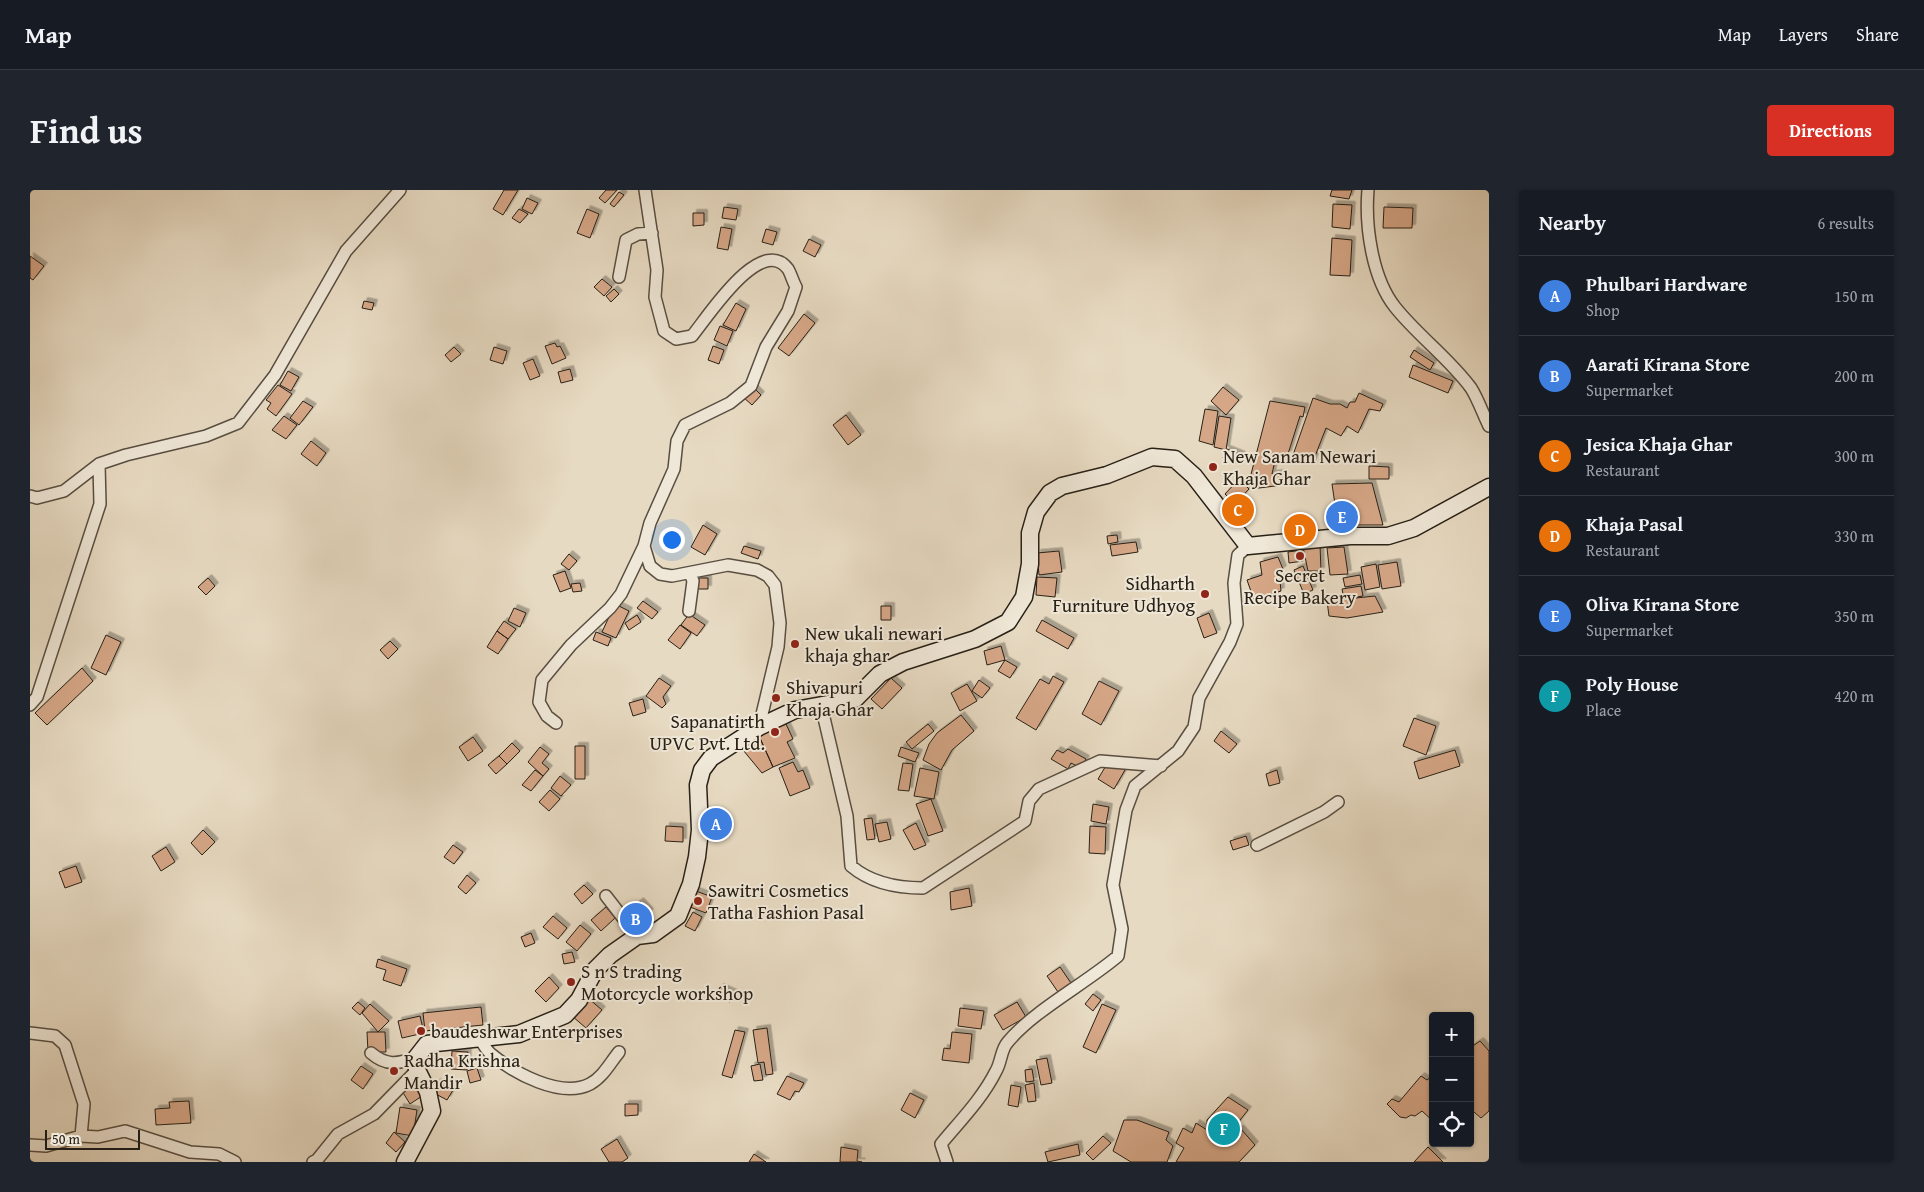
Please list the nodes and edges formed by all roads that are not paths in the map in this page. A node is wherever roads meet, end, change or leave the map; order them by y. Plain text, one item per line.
1 (400, 190) edge
2 (645, 190) edge
3 (1368, 190) edge
4 (652, 233) junction
5 (619, 277) dead end
6 (1489, 426) edge
7 (99, 464) junction
8 (1489, 487) edge
9 (30, 496) edge
10 (644, 546) junction
11 (1248, 546) junction
12 (690, 573) junction
13 (689, 611) dead end
14 (30, 705) edge
15 (821, 705) junction
16 (556, 723) dead end
17 (759, 727) junction
18 (1161, 766) junction
19 (1338, 802) dead end
20 (1258, 845) dead end
21 (606, 896) dead end
22 (637, 936) junction
23 (30, 1033) edge
24 (479, 1038) junction
25 (619, 1052) dead end
26 (370, 1054) dead end
27 (416, 1064) junction
28 (81, 1136) junction
29 (30, 1145) edge
30 (235, 1162) edge
31 (312, 1162) edge
32 (405, 1162) edge
33 (947, 1162) edge

1 - 7 street
2 - 4 street
3 - 6 street
4 - 5 street
4 - 10 street
7 - 9 street
7 - 14 street
8 - 11 street
10 - 12 street
10 - 16 street
11 - 15 street
11 - 18 street
12 - 13 street
12 - 17 street
15 - 17 street
15 - 18 street
17 - 22 street
18 - 33 street
19 - 20 street
21 - 22 street
22 - 24 street
23 - 28 street
24 - 25 street
24 - 27 street
26 - 27 street
27 - 31 street
27 - 32 street
28 - 29 street
28 - 30 street

